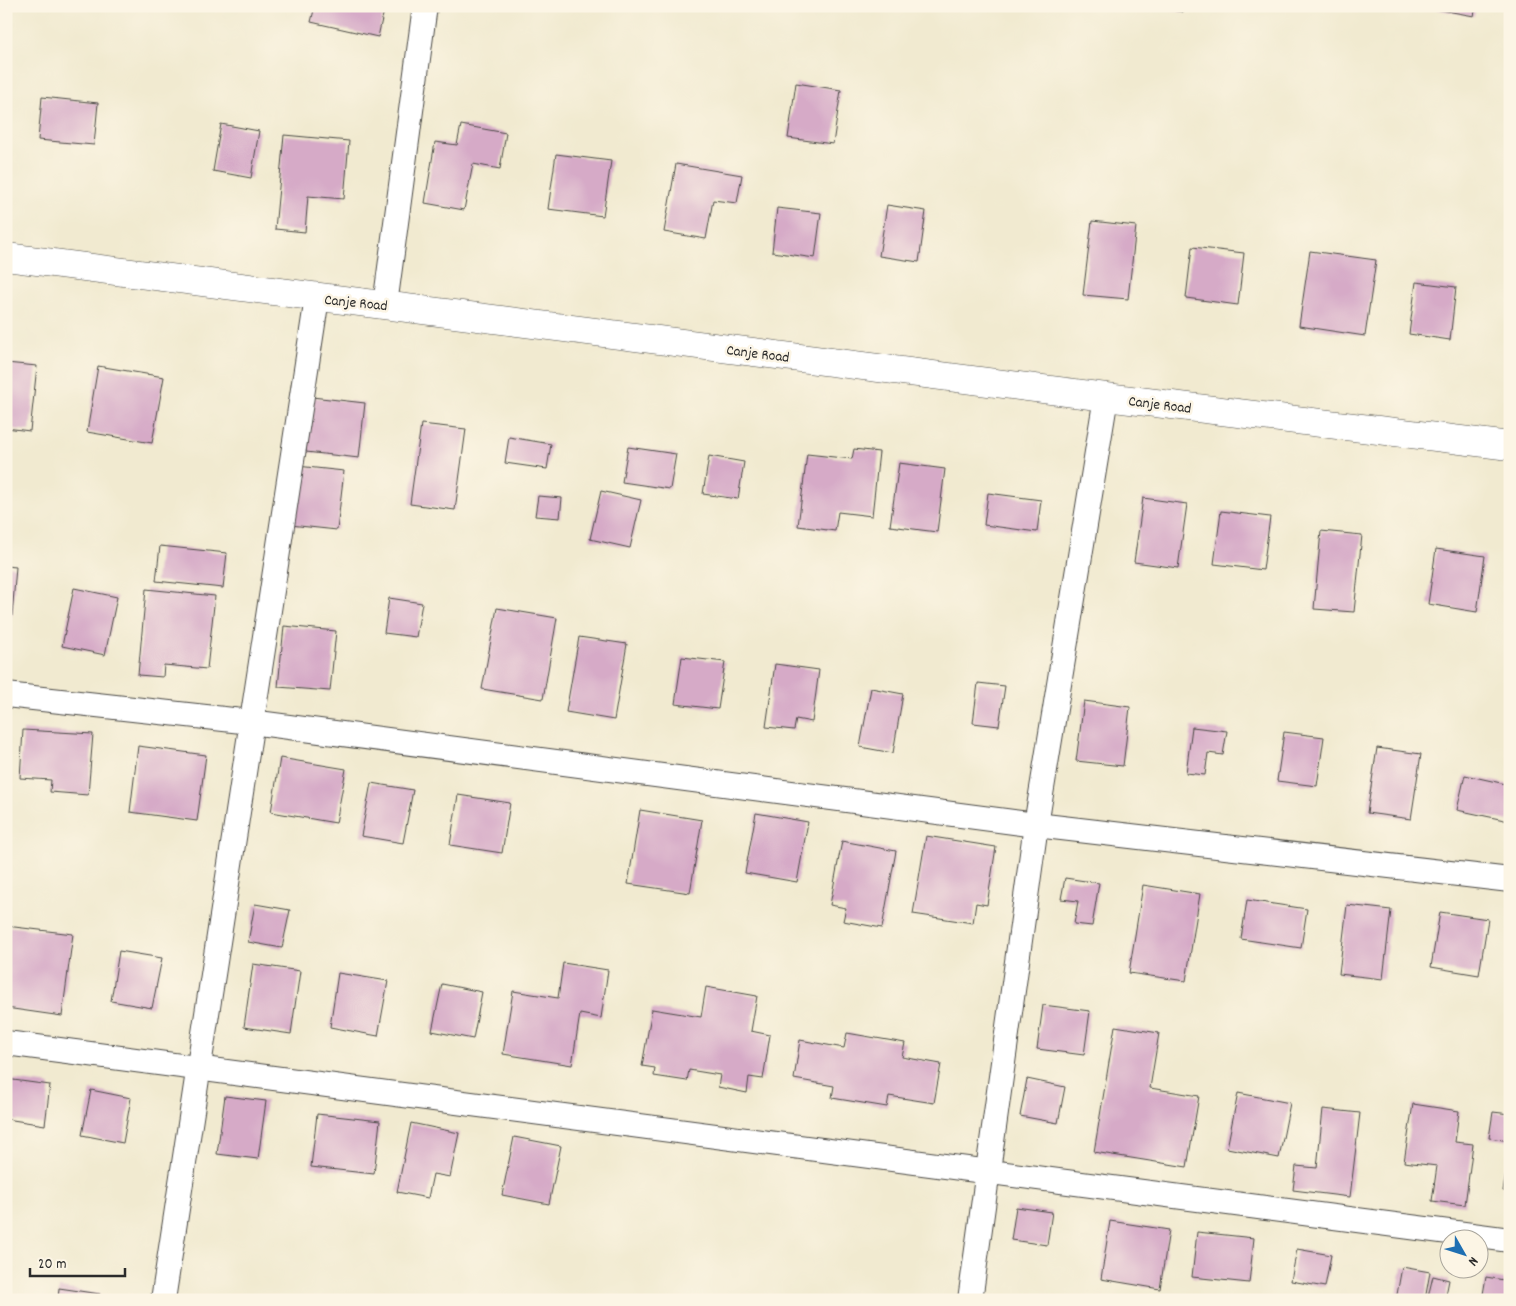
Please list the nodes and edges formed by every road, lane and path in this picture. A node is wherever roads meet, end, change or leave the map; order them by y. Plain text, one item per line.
1 (425, 6) edge
2 (6, 257) edge
3 (317, 298) junction
4 (384, 305) junction
5 (1106, 397) junction
6 (1510, 446) edge
7 (6, 695) edge
8 (251, 722) junction
9 (1036, 825) junction
10 (1510, 880) edge
11 (6, 1043) edge
12 (199, 1068) junction
13 (988, 1171) junction
14 (1510, 1240) edge
15 (163, 1300) edge
16 (970, 1300) edge

1 - 4 street
2 - 3 street, Canje Road
3 - 4 street, Canje Road
3 - 8 street
4 - 5 street, Canje Road
5 - 6 street, Canje Road
5 - 9 street
7 - 8 street
8 - 9 street
8 - 12 street
9 - 10 street
9 - 13 street
11 - 12 street
12 - 13 street
12 - 15 street
13 - 14 street
13 - 16 street

